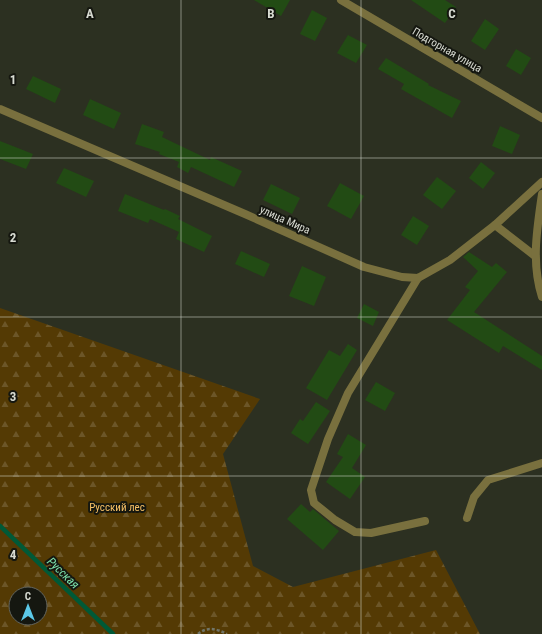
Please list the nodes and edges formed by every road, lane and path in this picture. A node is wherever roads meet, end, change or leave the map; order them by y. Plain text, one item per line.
1 (341, 0) edge
2 (0, 109) edge
3 (542, 118) edge
4 (542, 182) edge
5 (542, 194) edge
6 (495, 225) junction
7 (535, 256) junction
8 (418, 278) junction
9 (542, 297) edge
10 (542, 463) edge
11 (467, 518) dead end
12 (425, 521) dead end
13 (198, 634) edge
14 (227, 634) edge

1 - 3 street, Подгорная улица
2 - 8 street, улица Мира
4 - 6 street
5 - 7 street
6 - 7 street
6 - 8 street
7 - 9 street
8 - 12 street
10 - 11 street
13 - 14 path

